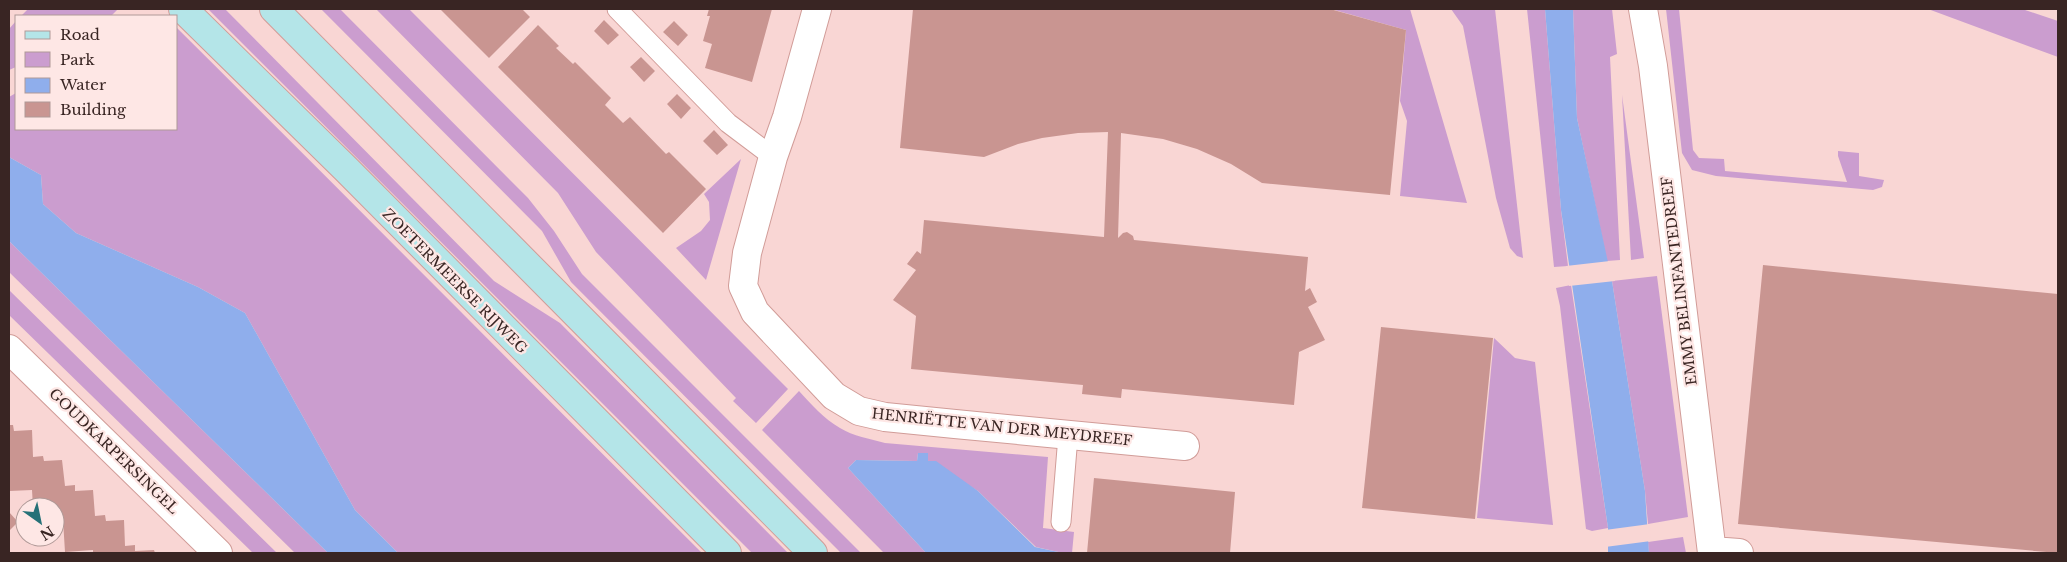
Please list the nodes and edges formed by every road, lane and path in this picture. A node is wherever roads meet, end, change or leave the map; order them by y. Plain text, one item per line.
1 (183, 9) edge
2 (274, 9) edge
3 (817, 9) edge
4 (1643, 9) edge
5 (625, 12) edge
6 (773, 157) junction
7 (9, 349) edge
8 (1068, 436) junction
9 (1185, 446) dead end
10 (1061, 522) dead end
11 (1712, 552) edge
12 (218, 553) edge
13 (727, 553) edge
14 (813, 553) edge
15 (1739, 553) edge

1 - 13 main road, ZOETERMEERSE RIJWEG
2 - 14 main road
3 - 6 street, HENRIËTTE VAN DER MEYDREEF
4 - 11 street, EMMY BELINFANTEDREEF
5 - 6 lane
6 - 8 street, HENRIËTTE VAN DER MEYDREEF
7 - 12 street, GOUDKARPERSINGEL
8 - 9 street, HENRIËTTE VAN DER MEYDREEF
8 - 10 lane
11 - 15 street

